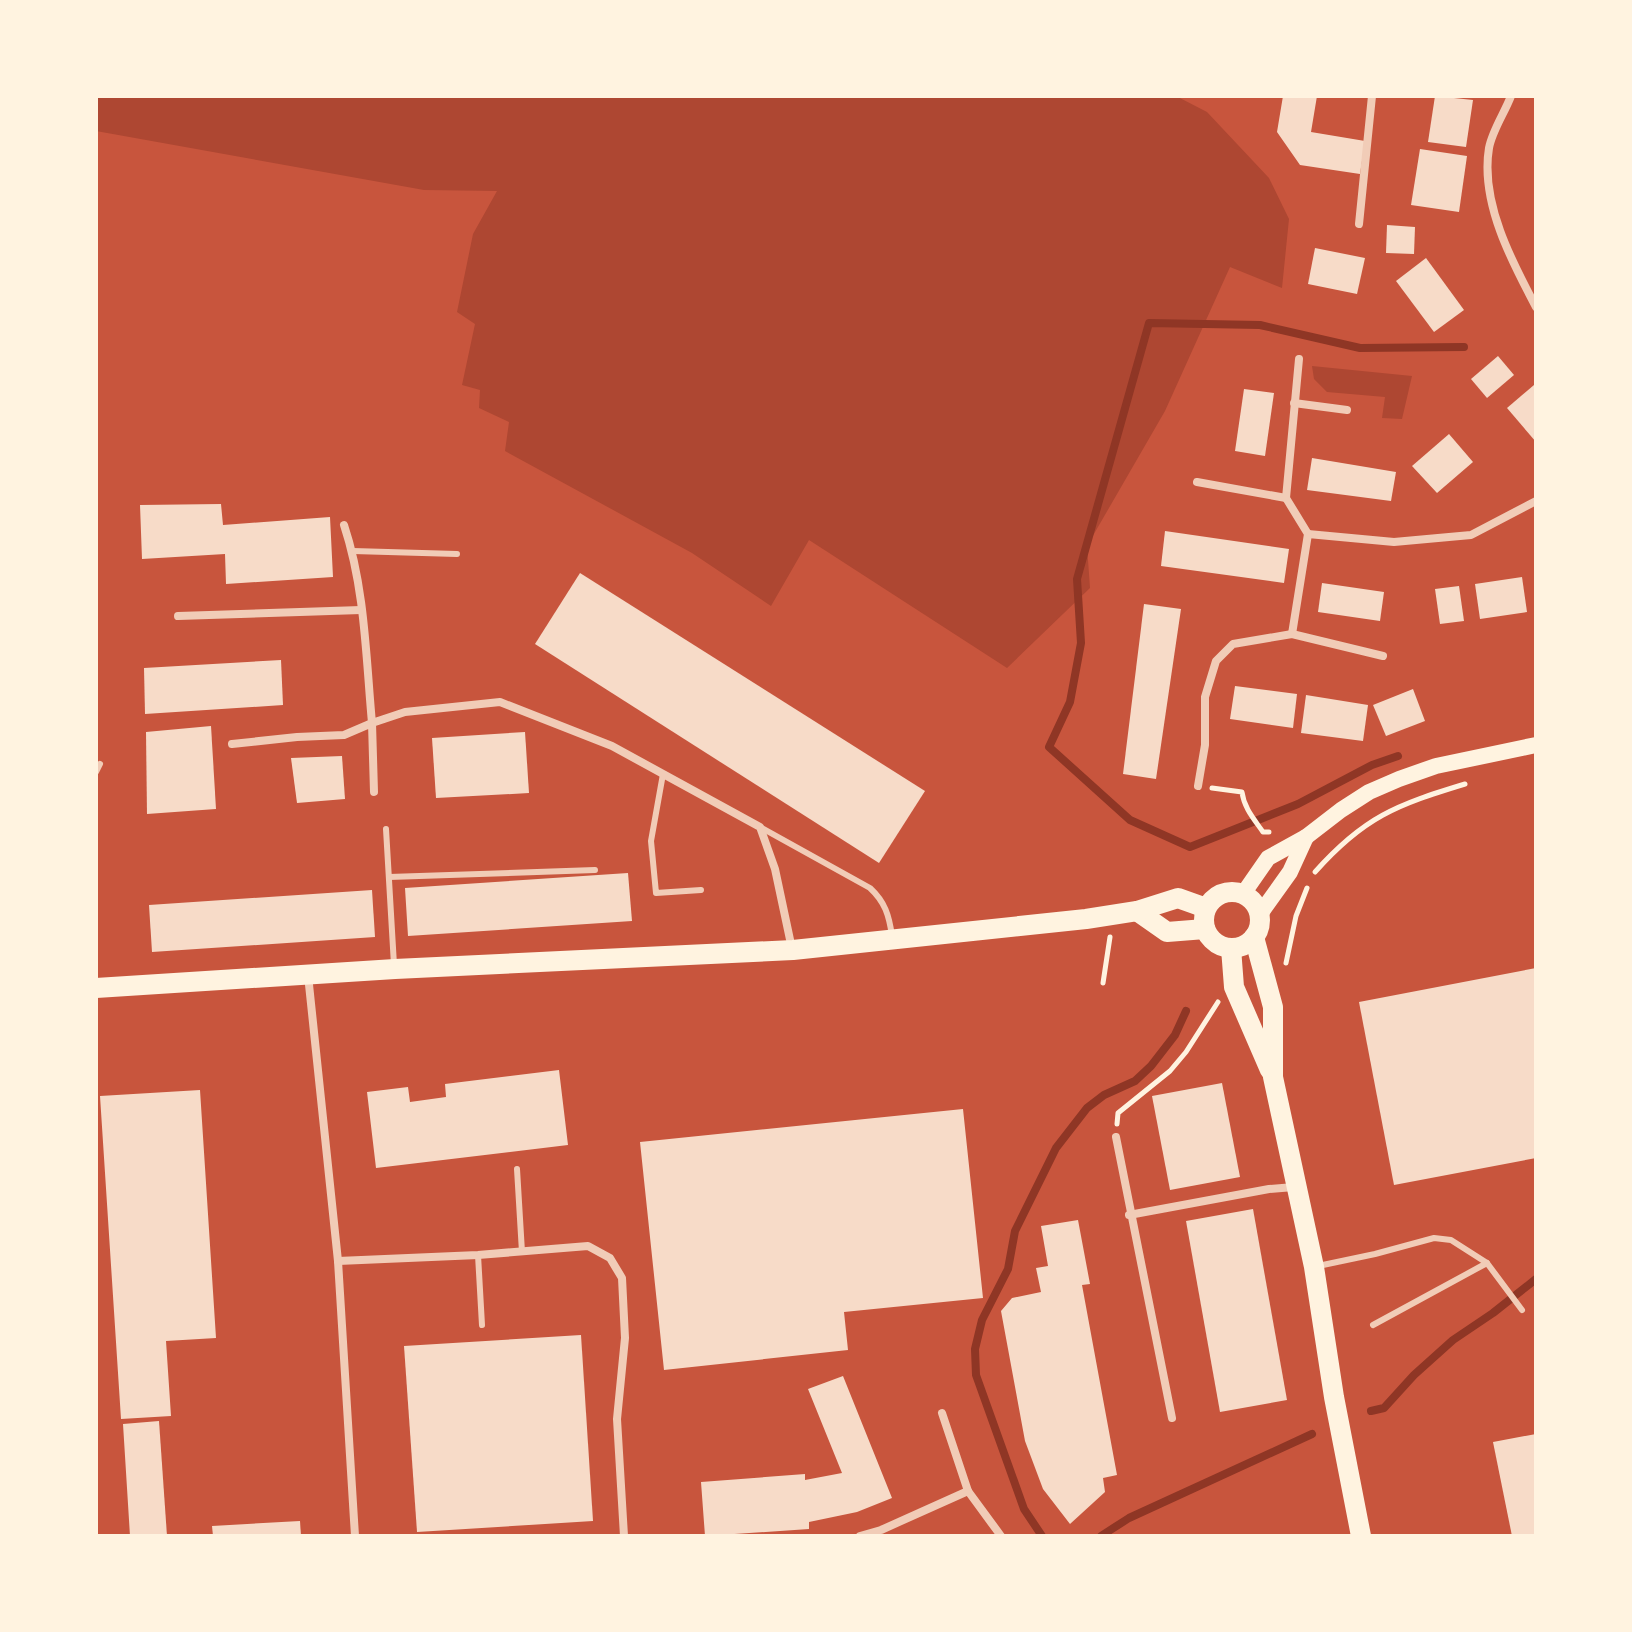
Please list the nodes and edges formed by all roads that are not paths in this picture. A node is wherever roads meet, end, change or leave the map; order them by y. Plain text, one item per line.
1 (1372, 96) edge
2 (1511, 96) edge
3 (1359, 224) dead end
4 (1536, 307) edge
5 (1299, 359) dead end
6 (1294, 403) junction
7 (1347, 410) dead end
8 (1197, 482) dead end
9 (1286, 498) junction
10 (1536, 501) edge
11 (344, 525) dead end
12 (1308, 534) junction
13 (353, 551) junction
14 (457, 554) dead end
15 (361, 610) junction
16 (178, 616) dead end
17 (1292, 634) junction
18 (1383, 656) dead end
19 (372, 723) junction
20 (232, 744) dead end
21 (1536, 745) edge
22 (100, 764) dead end
23 (96, 772) edge
24 (663, 774) junction
25 (1198, 786) road end
26 (374, 792) dead end
27 (760, 827) junction
28 (386, 829) dead end
29 (1306, 837) junction
30 (595, 870) dead end
31 (389, 877) junction
32 (701, 890) dead end
33 (1243, 894) junction
34 (1206, 908) junction
35 (1137, 911) junction
36 (1260, 914) junction
37 (1205, 929) junction
38 (1254, 937) junction
39 (893, 939) junction
40 (1231, 948) junction
41 (793, 950) junction
42 (395, 969) junction
43 (308, 974) junction
44 (96, 988) edge
45 (1273, 1077) junction
46 (1116, 1137) road end
47 (517, 1169) dead end
48 (1295, 1187) junction
49 (1129, 1215) junction
50 (522, 1252) junction
51 (478, 1255) junction
52 (338, 1261) junction
53 (1487, 1263) junction
54 (1314, 1267) junction
55 (1522, 1310) dead end
56 (482, 1325) dead end
57 (1373, 1325) dead end
58 (942, 1413) dead end
59 (1172, 1418) dead end
60 (968, 1491) junction
61 (355, 1536) edge
62 (624, 1536) edge
63 (860, 1536) edge
64 (1001, 1536) edge
65 (1361, 1536) edge

1 - 3 street
2 - 4 street
5 - 6 street
6 - 7 street
6 - 9 street
8 - 9 street
9 - 12 street
10 - 12 street
11 - 13 street
12 - 17 street
13 - 14 lane
13 - 15 street
15 - 16 street
15 - 19 street
17 - 18 street
17 - 25 street
19 - 20 street
19 - 24 street
19 - 26 street
21 - 29 main road
22 - 23 lane
24 - 27 street
24 - 32 lane
27 - 39 lane
27 - 41 street
28 - 31 lane
29 - 33 main road
29 - 36 main road
30 - 31 lane
31 - 42 lane
33 - 34 main road
33 - 36 main road
34 - 35 main road
34 - 37 main road
35 - 37 main road
35 - 39 main road
36 - 38 main road
37 - 40 main road
38 - 40 main road
38 - 45 main road
39 - 41 main road
40 - 45 main road
41 - 42 main road
42 - 43 main road
43 - 44 main road
43 - 52 street
45 - 48 main road
46 - 49 street
47 - 50 lane
48 - 49 street
48 - 54 main road
49 - 59 street
50 - 51 street
50 - 62 street
51 - 52 street
51 - 56 lane
52 - 61 street
53 - 54 lane
53 - 55 lane
53 - 57 lane
54 - 65 main road
58 - 60 street
60 - 63 street
60 - 64 street

